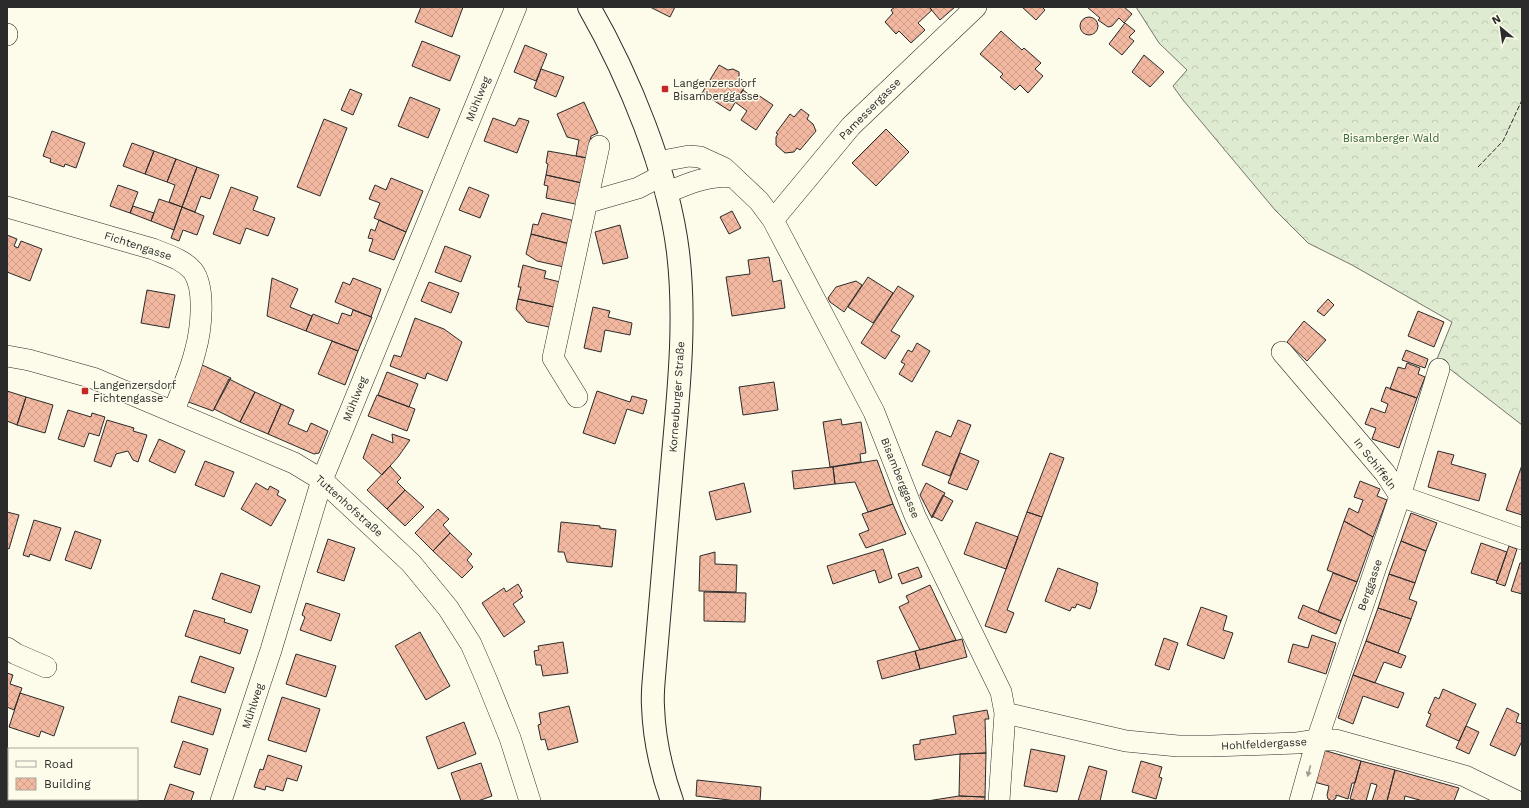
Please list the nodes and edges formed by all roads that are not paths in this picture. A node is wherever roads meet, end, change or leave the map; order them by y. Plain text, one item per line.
1 (516, 7) edge
2 (589, 7) edge
3 (976, 7) edge
4 (599, 146) dead end
5 (661, 177) junction
6 (733, 177) junction
7 (586, 203) junction
8 (7, 207) edge
9 (773, 220) junction
10 (1282, 352) dead end
11 (7, 356) edge
12 (1440, 369) dead end
13 (577, 397) dead end
14 (173, 412) junction
15 (322, 480) junction
16 (1400, 496) junction
17 (1522, 539) edge
18 (7, 648) edge
19 (46, 667) dead end
20 (1006, 713) junction
21 (1317, 740) junction
22 (221, 801) edge
23 (530, 801) edge
24 (672, 801) edge
25 (999, 801) edge
26 (1300, 801) edge
27 (1516, 801) edge

1 - 15 street, Mühlweg
2 - 5 main road, Korneuburger Straße
3 - 9 street, Pamessergasse
4 - 7 street
5 - 6 street
5 - 6 street, Bisamberggasse
5 - 7 street
5 - 24 main road, Korneuburger Straße
6 - 9 street, Bisamberggasse
7 - 13 street
8 - 14 street, Fichtengasse
9 - 20 street, Bisamberggasse
10 - 16 street, In Schiffeln
11 - 14 street, Tuttenhofstraße
12 - 16 street, Berggasse
14 - 15 street, Tuttenhofstraße
15 - 22 street, Mühlweg
15 - 23 street, Tuttenhofstraße
16 - 17 street, In Schiffeln
16 - 21 street, Berggasse
18 - 19 street
20 - 21 street, Hohlfeldergasse
20 - 25 street, Bisamberggasse
21 -> 26 street, Berggasse
21 - 27 street, Hohlfeldergasse

